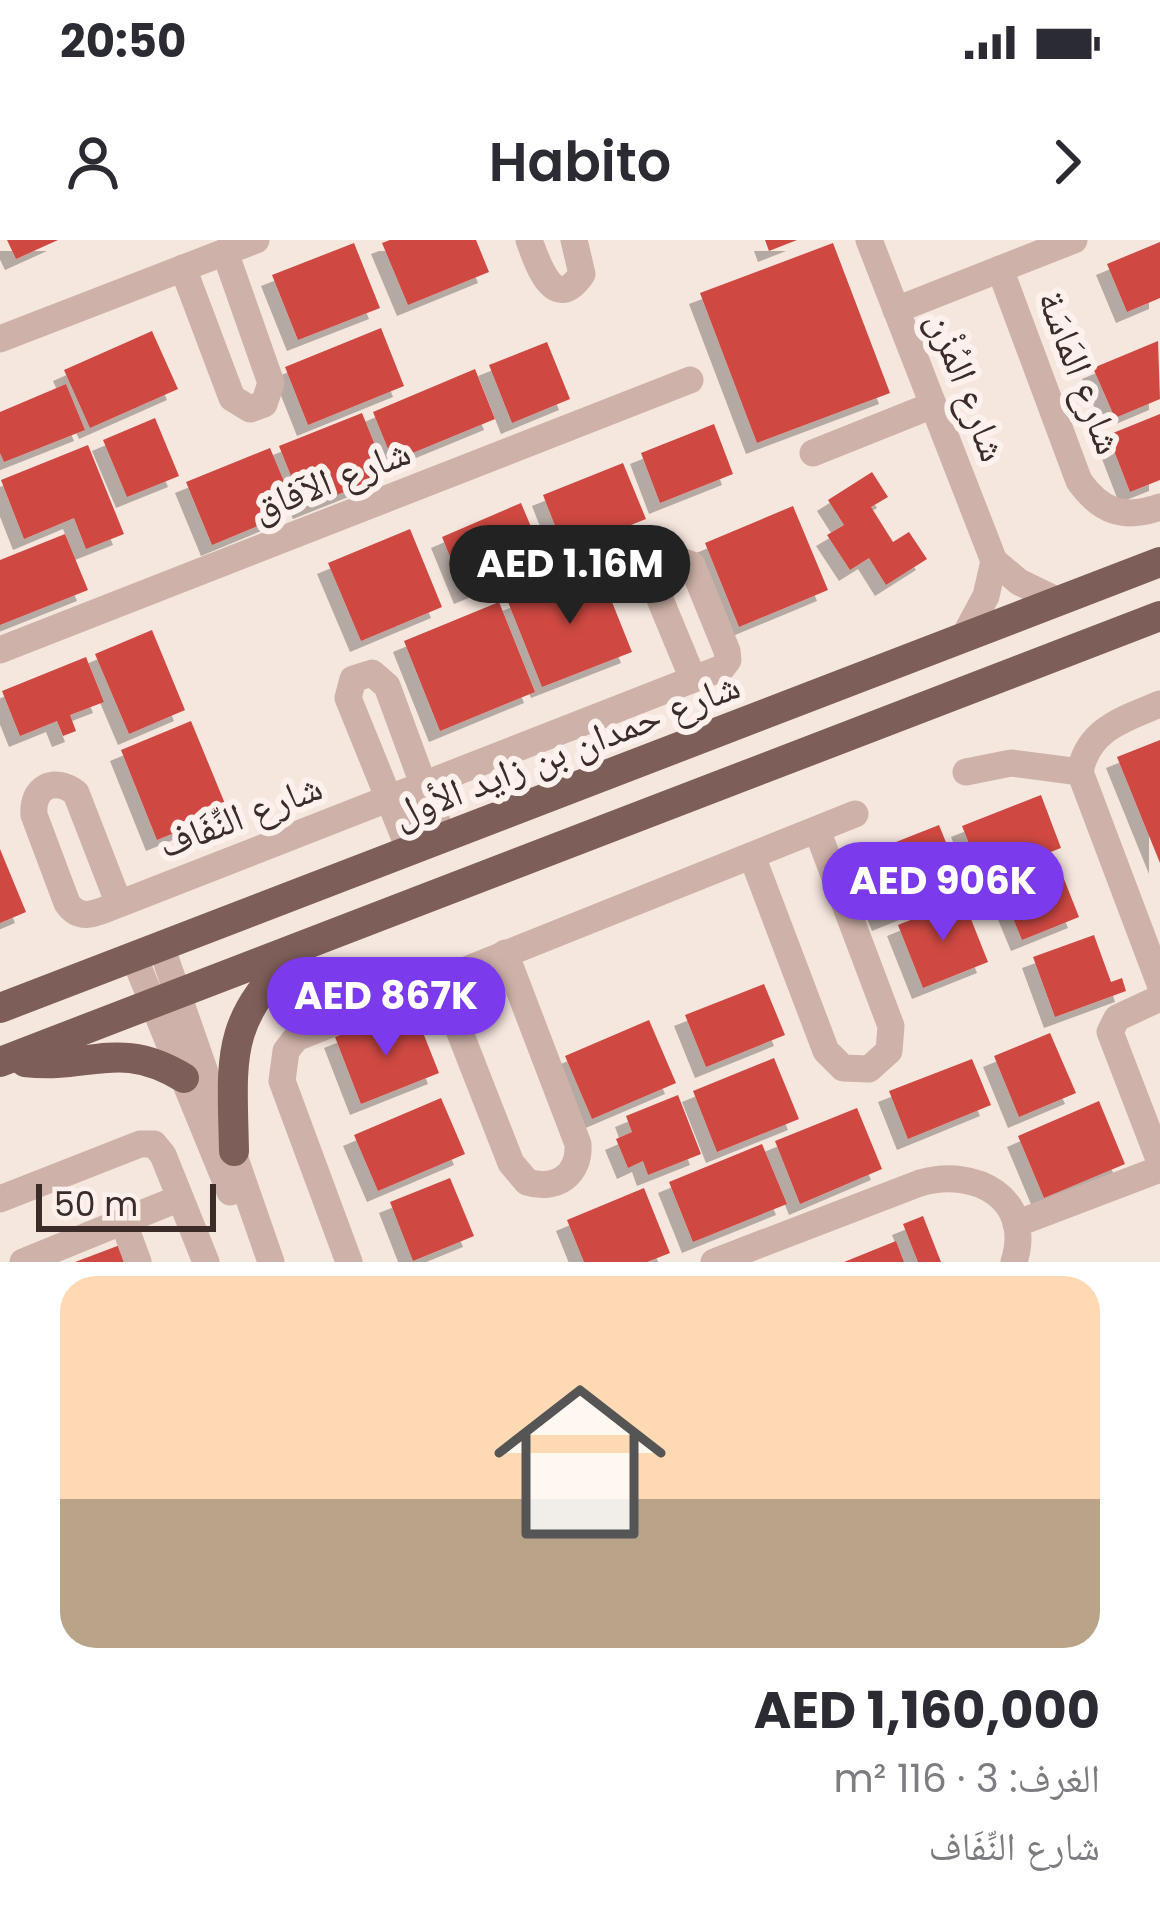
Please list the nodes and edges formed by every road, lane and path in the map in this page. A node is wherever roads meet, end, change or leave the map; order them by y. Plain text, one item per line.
1 (256, 240) edge
2 (529, 240) edge
3 (574, 240) edge
4 (869, 240) edge
5 (1074, 240) edge
6 (225, 252) junction
7 (183, 268) junction
8 (1000, 269) junction
9 (896, 310) junction
10 (0, 340) edge
11 (690, 380) dead end
12 (933, 404) junction
13 (813, 452) dead end
14 (1160, 507) edge
15 (994, 561) junction
16 (1160, 562) edge
17 (1058, 601) junction
18 (1160, 616) edge
19 (964, 637) junction
20 (0, 650) edge
21 (693, 679) dead end
22 (1160, 704) edge
23 (966, 772) dead end
24 (1080, 772) junction
25 (423, 785) junction
26 (389, 798) junction
27 (855, 814) dead end
28 (817, 830) junction
29 (442, 838) junction
30 (410, 850) junction
31 (752, 856) junction
32 (119, 904) junction
33 (309, 943) junction
34 (147, 951) junction
35 (505, 953) junction
36 (439, 979) junction
37 (1160, 984) edge
38 (165, 998) junction
39 (1160, 998) edge
40 (0, 1008) edge
41 (4, 1061) edge
42 (184, 1078) junction
43 (234, 1151) junction
44 (1160, 1165) edge
45 (180, 1198) junction
46 (0, 1199) edge
47 (122, 1222) junction
48 (1016, 1224) junction
49 (23, 1262) edge
50 (138, 1262) edge
51 (206, 1262) edge
52 (258, 1262) edge
53 (271, 1262) edge
54 (349, 1262) edge
55 (714, 1262) edge
56 (1014, 1262) edge

1 - 6 street
2 - 3 street
4 - 9 street, شارع المُزْن
5 - 8 street
6 - 7 street
6 - 7 street
7 - 10 street
8 - 9 street
8 - 14 street, شارع المَاسَة
9 - 12 street, شارع المُزْن
11 - 20 street, شارع الآفاق
12 - 13 street
12 - 15 street, شارع المُزْن
15 - 17 street
15 - 19 street
16 - 17 main road, شارع حمدان بن زايد الأول
17 - 19 main road, شارع حمدان بن زايد الأول
18 - 33 main road
19 - 29 main road, شارع حمدان بن زايد الأول
21 - 25 street, شارع النِّفَاف
22 - 24 street
23 - 24 street
24 - 37 street
25 - 26 street, شارع النِّفَاف
25 - 26 street
25 - 29 street
26 - 30 street
26 - 32 street, شارع النِّفَاف
27 - 28 street
28 - 31 street
28 - 31 street
29 - 30 main road, شارع حمدان بن زايد الأول
30 - 34 main road, شارع حمدان بن زايد الأول
31 - 35 street
32 - 32 street, شارع النِّفَاف
33 - 38 main road
33 - 43 main road
34 - 38 street
34 - 40 main road, شارع حمدان بن زايد الأول
35 - 36 street
35 - 36 street
36 - 54 street
38 - 41 main road
38 - 42 street
38 - 43 street
39 - 44 street
41 - 42 main road
42 - 52 street
43 - 53 street
44 - 48 street
45 - 46 street
45 - 47 street
45 - 51 street
47 - 49 street
47 - 50 street
48 - 55 street
48 - 56 street

